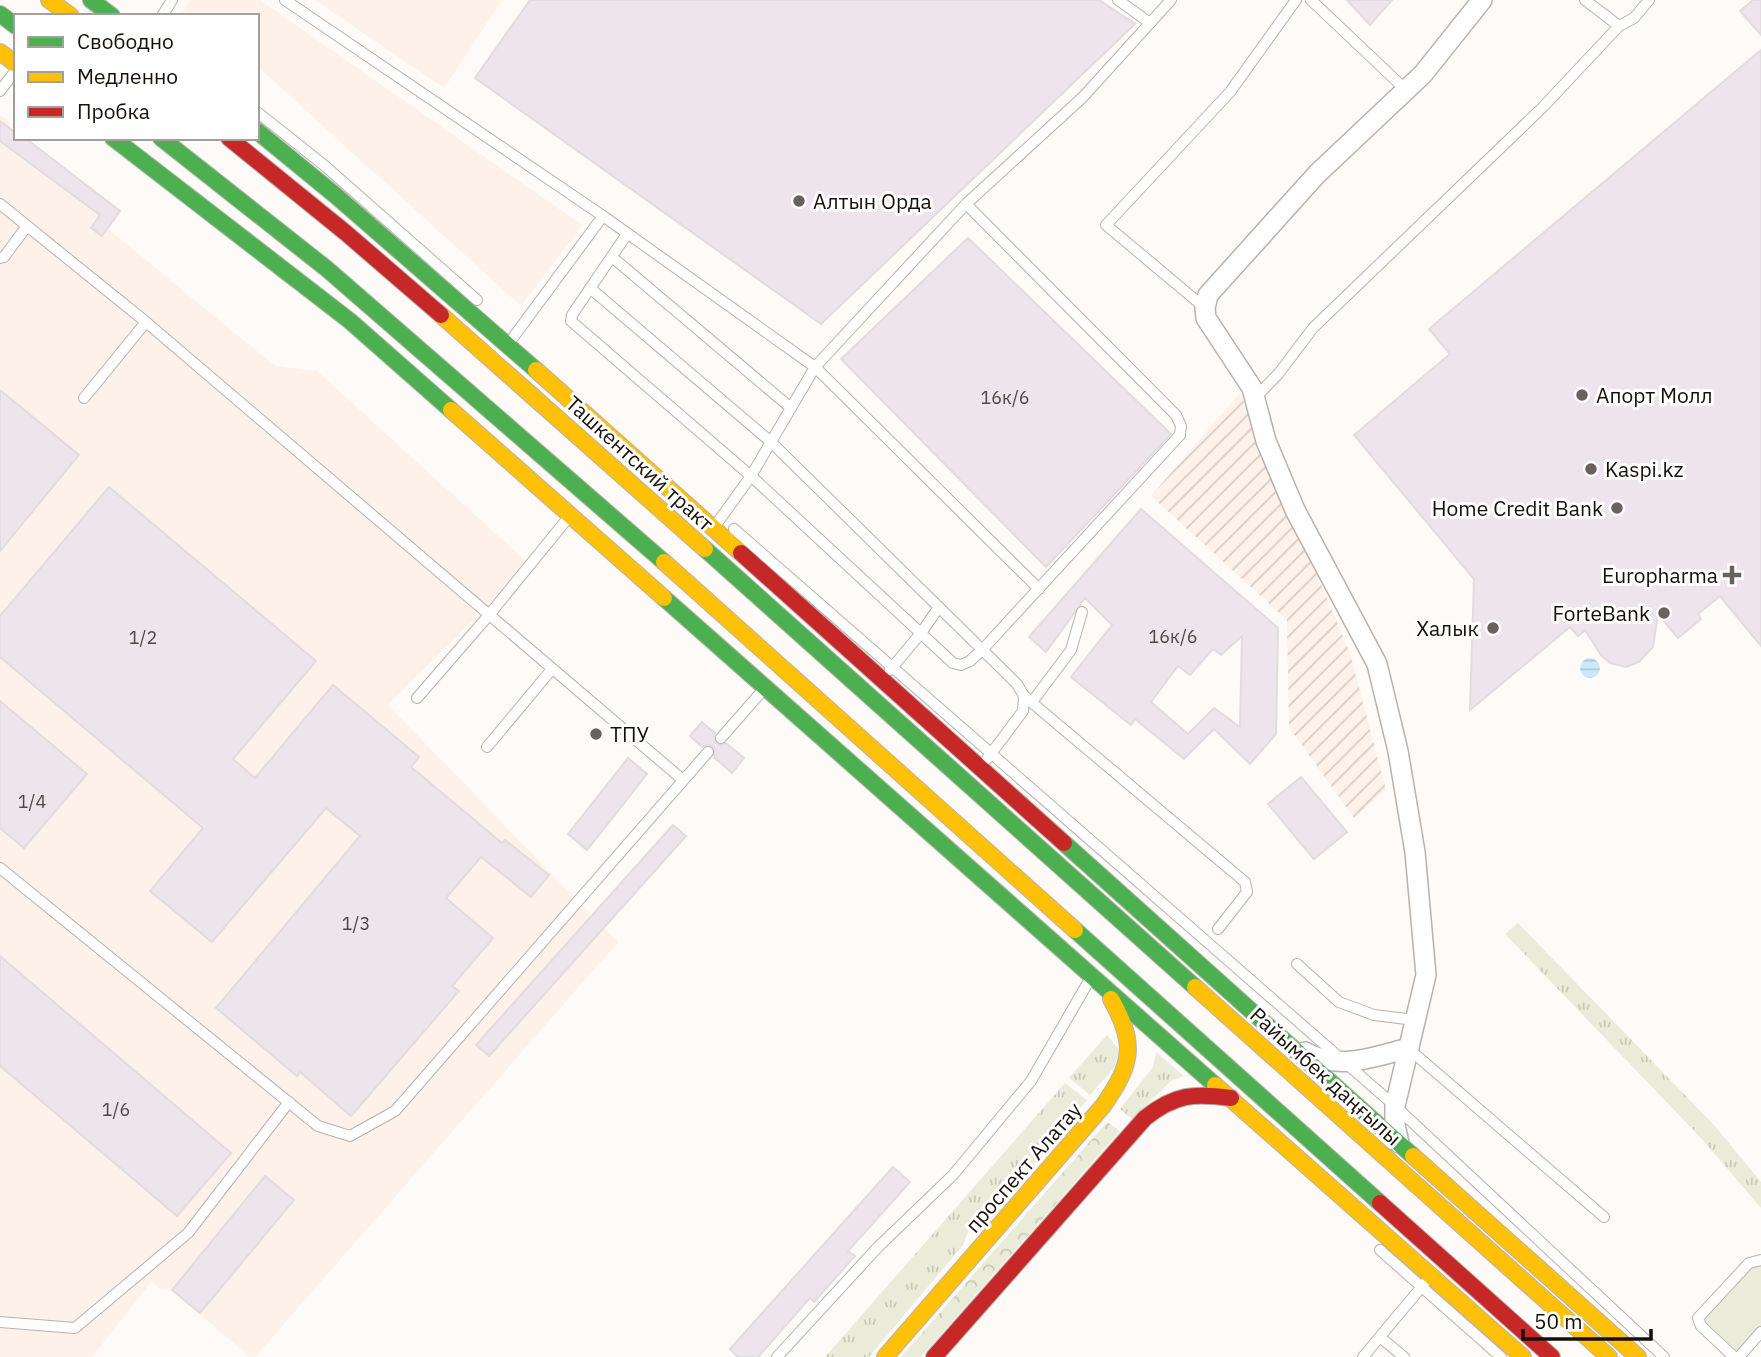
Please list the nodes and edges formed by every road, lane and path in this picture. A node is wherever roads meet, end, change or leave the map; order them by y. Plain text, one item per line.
1 (49, 0) edge
2 (91, 0) edge
3 (285, 0) edge
4 (1118, 0) edge
5 (1171, 0) edge
6 (1296, 0) edge
7 (1311, 0) edge
8 (1482, 0) edge
9 (1585, 0) edge
10 (1649, 0) edge
11 (68, 14) edge
12 (109, 14) edge
13 (1150, 23) junction
14 (1619, 26) junction
15 (14, 73) edge
16 (1406, 90) junction
17 (0, 91) edge
18 (259, 114) edge
19 (259, 133) edge
20 (116, 140) edge
21 (164, 140) edge
22 (231, 140) edge
23 (0, 204) edge
24 (966, 204) junction
25 (603, 216) junction
26 (27, 226) junction
27 (628, 234) junction
28 (612, 257) junction
29 (0, 258) edge
30 (590, 288) junction
31 (486, 307) dead end
32 (1205, 308) junction
33 (146, 322) junction
34 (506, 325) dead end
35 (512, 339) junction
36 (526, 343) dead end
37 (815, 367) junction
38 (84, 398) dead end
39 (1255, 398) junction
40 (791, 408) junction
41 (771, 442) junction
42 (751, 476) junction
43 (711, 509) dead end
44 (567, 519) junction
45 (717, 523) junction
46 (1038, 589) junction
47 (939, 607) junction
48 (1082, 612) dead end
49 (489, 615) junction
50 (921, 634) junction
51 (983, 649) junction
52 (894, 667) junction
53 (552, 669) junction
54 (882, 680) junction
55 (762, 691) junction
56 (417, 698) dead end
57 (1028, 699) junction
58 (721, 738) dead end
59 (487, 747) dead end
60 (708, 752) dead end
61 (991, 754) junction
62 (980, 768) junction
63 (683, 780) junction
64 (1015, 827) joint
65 (0, 868) edge
66 (1218, 929) dead end
67 (1297, 964) dead end
68 (1097, 980) junction
69 (1415, 1020) junction
70 (1283, 1039) junction
71 (1409, 1048) junction
72 (1344, 1063) junction
73 (1231, 1098) junction
74 (289, 1102) junction
75 (1395, 1106) junction
76 (1248, 1129) dead end
77 (1399, 1143) junction
78 (1604, 1217) dead end
79 (1371, 1241) dead end
80 (1761, 1260) edge
81 (1427, 1281) junction
82 (0, 1322) edge
83 (1761, 1332) edge
84 (1380, 1337) junction
85 (777, 1357) edge
86 (885, 1357) edge
87 (934, 1357) edge
88 (1363, 1357) edge
89 (1404, 1357) edge
90 (1501, 1357) edge
91 (1524, 1357) edge
92 (1552, 1357) edge
93 (1609, 1357) edge
94 (1638, 1357) edge
95 (1664, 1357) edge
96 (1736, 1357) edge

1 - 11 main road
2 - 12 main road
3 - 25 lane
4 - 13 lane
5 - 13 lane
6 - 32 lane
7 - 16 lane
8 - 16 street
9 - 14 lane
10 - 14 lane
13 - 24 lane
14 - 39 lane
15 - 17 lane
16 - 32 street
18 - 31 lane
19 - 35 main road
20 - 44 main road
21 - 92 main road
22 - 64 main road, Ташкентский тракт
23 - 26 lane
24 - 37 lane
24 - 46 lane
25 - 27 lane
25 - 35 lane
26 - 29 lane
26 - 33 lane
27 - 28 lane
27 - 37 lane
28 - 30 lane
28 - 40 lane
30 - 41 lane
30 - 42 lane
32 - 39 street
33 - 38 lane
33 - 49 lane
34 - 35 lane
35 - 36 lane
35 - 45 main road
37 - 40 lane
37 - 46 lane
39 - 69 street
40 - 41 lane
41 - 42 lane
41 - 47 lane
42 - 45 lane
42 - 50 lane
43 - 45 lane
44 - 49 lane
44 - 55 main road
45 - 52 lane
45 - 54 main road
46 - 51 lane
47 - 50 lane
47 - 51 lane
48 - 57 lane
49 - 53 lane
49 - 56 lane
50 - 51 lane
50 - 52 lane
51 - 57 lane
52 - 54 lane
52 - 61 lane
53 - 59 lane
53 - 63 lane
54 - 62 main road
55 - 58 lane
55 - 68 main road
57 - 61 lane
57 - 66 lane
60 - 63 lane
61 - 62 lane
61 - 72 lane
62 - 70 main road
63 - 74 lane
64 - 93 main road, Райымбек даңғылы
65 - 74 lane
67 - 69 lane
68 - 73 main road
68 - 85 lane
68 - 86 main road, проспект Алатау
69 - 71 street
70 - 72 street
70 - 77 main road
71 - 72 street
71 - 75 street
71 - 78 lane
72 - 75 lane
73 - 76 lane
73 - 81 main road
73 - 87 main road
74 - 82 lane
75 - 77 street
75 - 95 lane
77 - 94 main road
79 - 81 lane
80 - 96 lane
81 - 84 lane
81 - 90 lane
81 - 91 main road
83 - 96 lane
84 - 88 lane
84 - 89 lane

